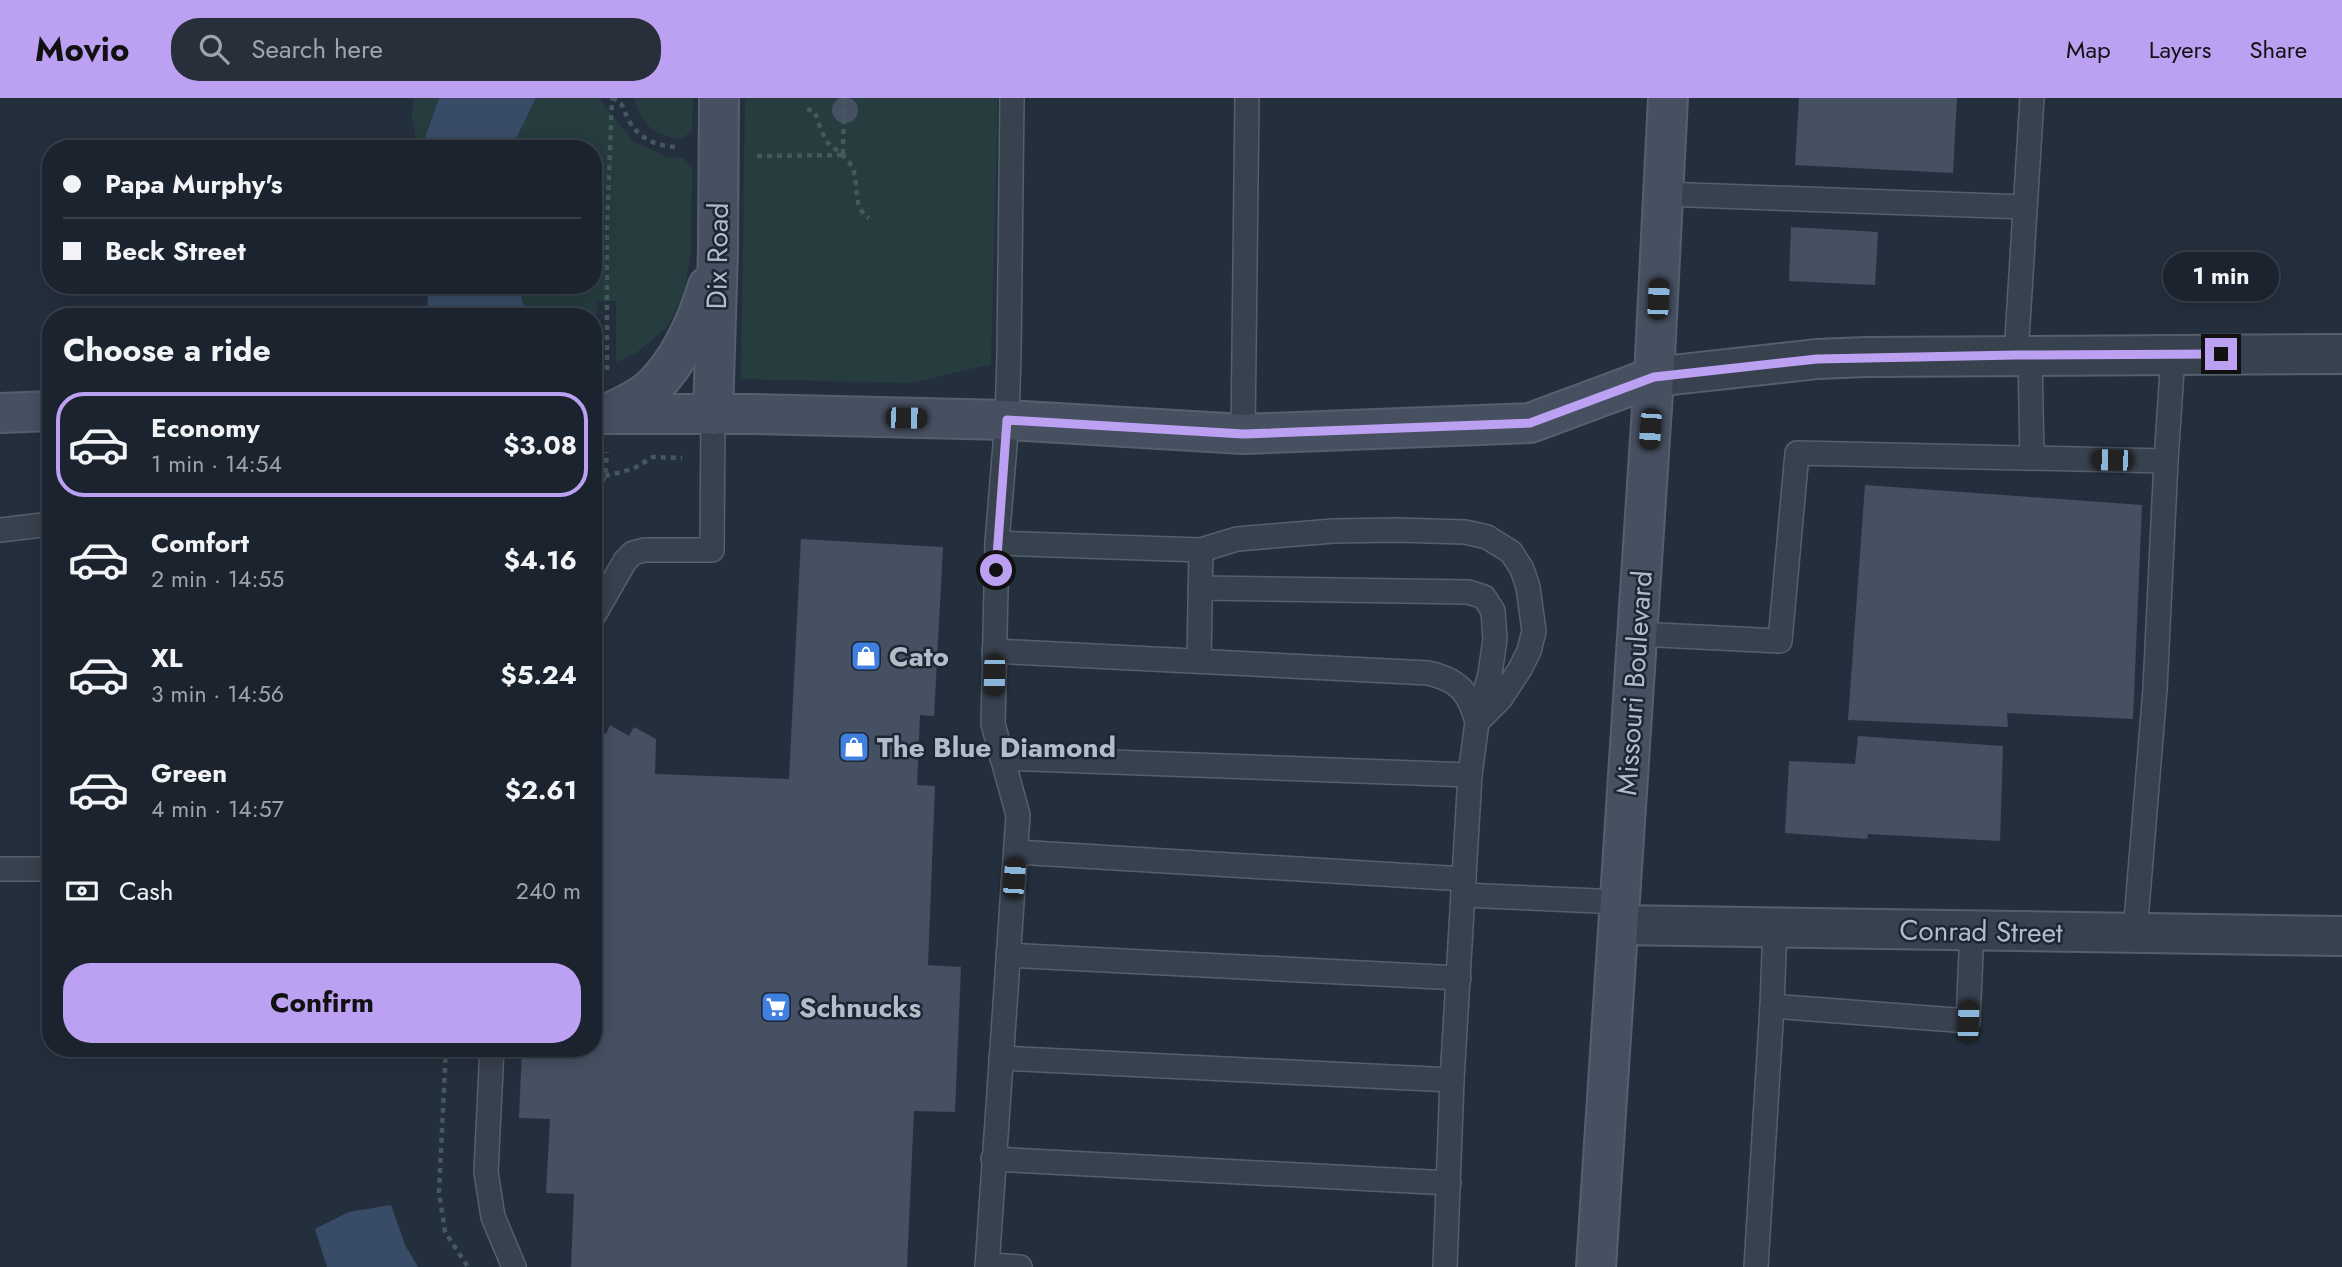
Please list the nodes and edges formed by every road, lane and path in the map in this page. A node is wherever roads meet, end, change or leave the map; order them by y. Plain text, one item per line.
1 (612, 98) edge
2 (719, 98) edge
3 (844, 98) edge
4 (1012, 98) edge
5 (1247, 98) edge
6 (1668, 98) edge
7 (2032, 98) edge
8 (807, 109) dead end
9 (843, 155) junction
10 (756, 156) dead end
11 (1663, 194) junction
12 (2025, 207) junction
13 (869, 218) dead end
14 (718, 250) junction
15 (2342, 354) edge
16 (2023, 355) junction
17 (2173, 355) junction
18 (607, 372) dead end
19 (1654, 377) junction
20 (42, 411) edge
21 (0, 413) edge
22 (713, 415) junction
23 (1007, 420) junction
24 (603, 425) edge
25 (1243, 434) junction
26 (2032, 458) junction
27 (2166, 461) junction
28 (602, 482) edge
29 (42, 525) edge
30 (0, 530) edge
31 (997, 543) junction
32 (1201, 550) junction
33 (1200, 588) junction
34 (602, 601) edge
35 (1637, 634) junction
36 (994, 651) junction
37 (1199, 660) junction
38 (1476, 722) junction
39 (1002, 758) junction
40 (1471, 775) junction
41 (1016, 852) junction
42 (0, 869) edge
43 (42, 869) edge
44 (1463, 887) junction
45 (1620, 914) junction
46 (1775, 928) junction
47 (1972, 930) junction
48 (2135, 933) junction
49 (2342, 936) edge
50 (1008, 955) junction
51 (1459, 978) junction
52 (1772, 1006) junction
53 (446, 1057) edge
54 (492, 1057) edge
55 (1000, 1058) junction
56 (1452, 1080) junction
57 (993, 1159) junction
58 (1449, 1183) junction
59 (987, 1266) edge
60 (468, 1267) edge
61 (514, 1267) edge
62 (1020, 1267) edge
63 (1446, 1267) edge
64 (1596, 1267) edge
65 (1756, 1267) edge

1 - 18 path
2 - 14 main road, Dix Road
3 - 9 path
4 - 23 lane
5 - 25 lane
6 - 11 main road, Missouri Boulevard
7 - 12 lane
8 - 9 path
9 - 10 path
9 - 13 path
11 - 12 lane
11 - 19 main road, Missouri Boulevard
12 - 16 lane
14 - 22 main road, Dix Road
14 - 24 main road
15 - 17 street
16 - 17 street
16 - 19 street
16 - 26 lane
17 - 27 lane
19 - 25 main road
19 - 35 main road, Missouri Boulevard
20 - 21 main road
22 - 23 main road
22 - 24 main road
22 - 34 lane
23 - 25 main road
23 - 31 lane
24 - 28 path
26 - 27 lane
26 - 35 lane
27 - 48 lane
29 - 30 lane
31 - 32 lane
31 - 36 lane
32 - 33 lane
32 - 38 lane
33 - 37 lane
33 - 38 lane
35 - 45 main road, Missouri Boulevard
36 - 37 lane
36 - 39 lane
37 - 38 lane
38 - 40 lane
39 - 40 lane
39 - 41 lane
40 - 44 lane
41 - 44 lane
41 - 50 lane
42 - 43 lane
44 - 45 lane
44 - 51 lane
45 - 46 street, Conrad Street
45 - 64 main road, Missouri Boulevard
46 - 47 street, Conrad Street
46 - 52 lane
47 - 48 street, Conrad Street
47 - 52 lane
48 - 49 street, Conrad Street
50 - 51 lane
50 - 55 lane
51 - 56 lane
52 - 65 lane
53 - 60 path
54 - 61 lane
55 - 56 lane
55 - 57 lane
56 - 58 lane
57 - 58 lane
57 - 59 lane
58 - 63 lane
59 - 62 lane

